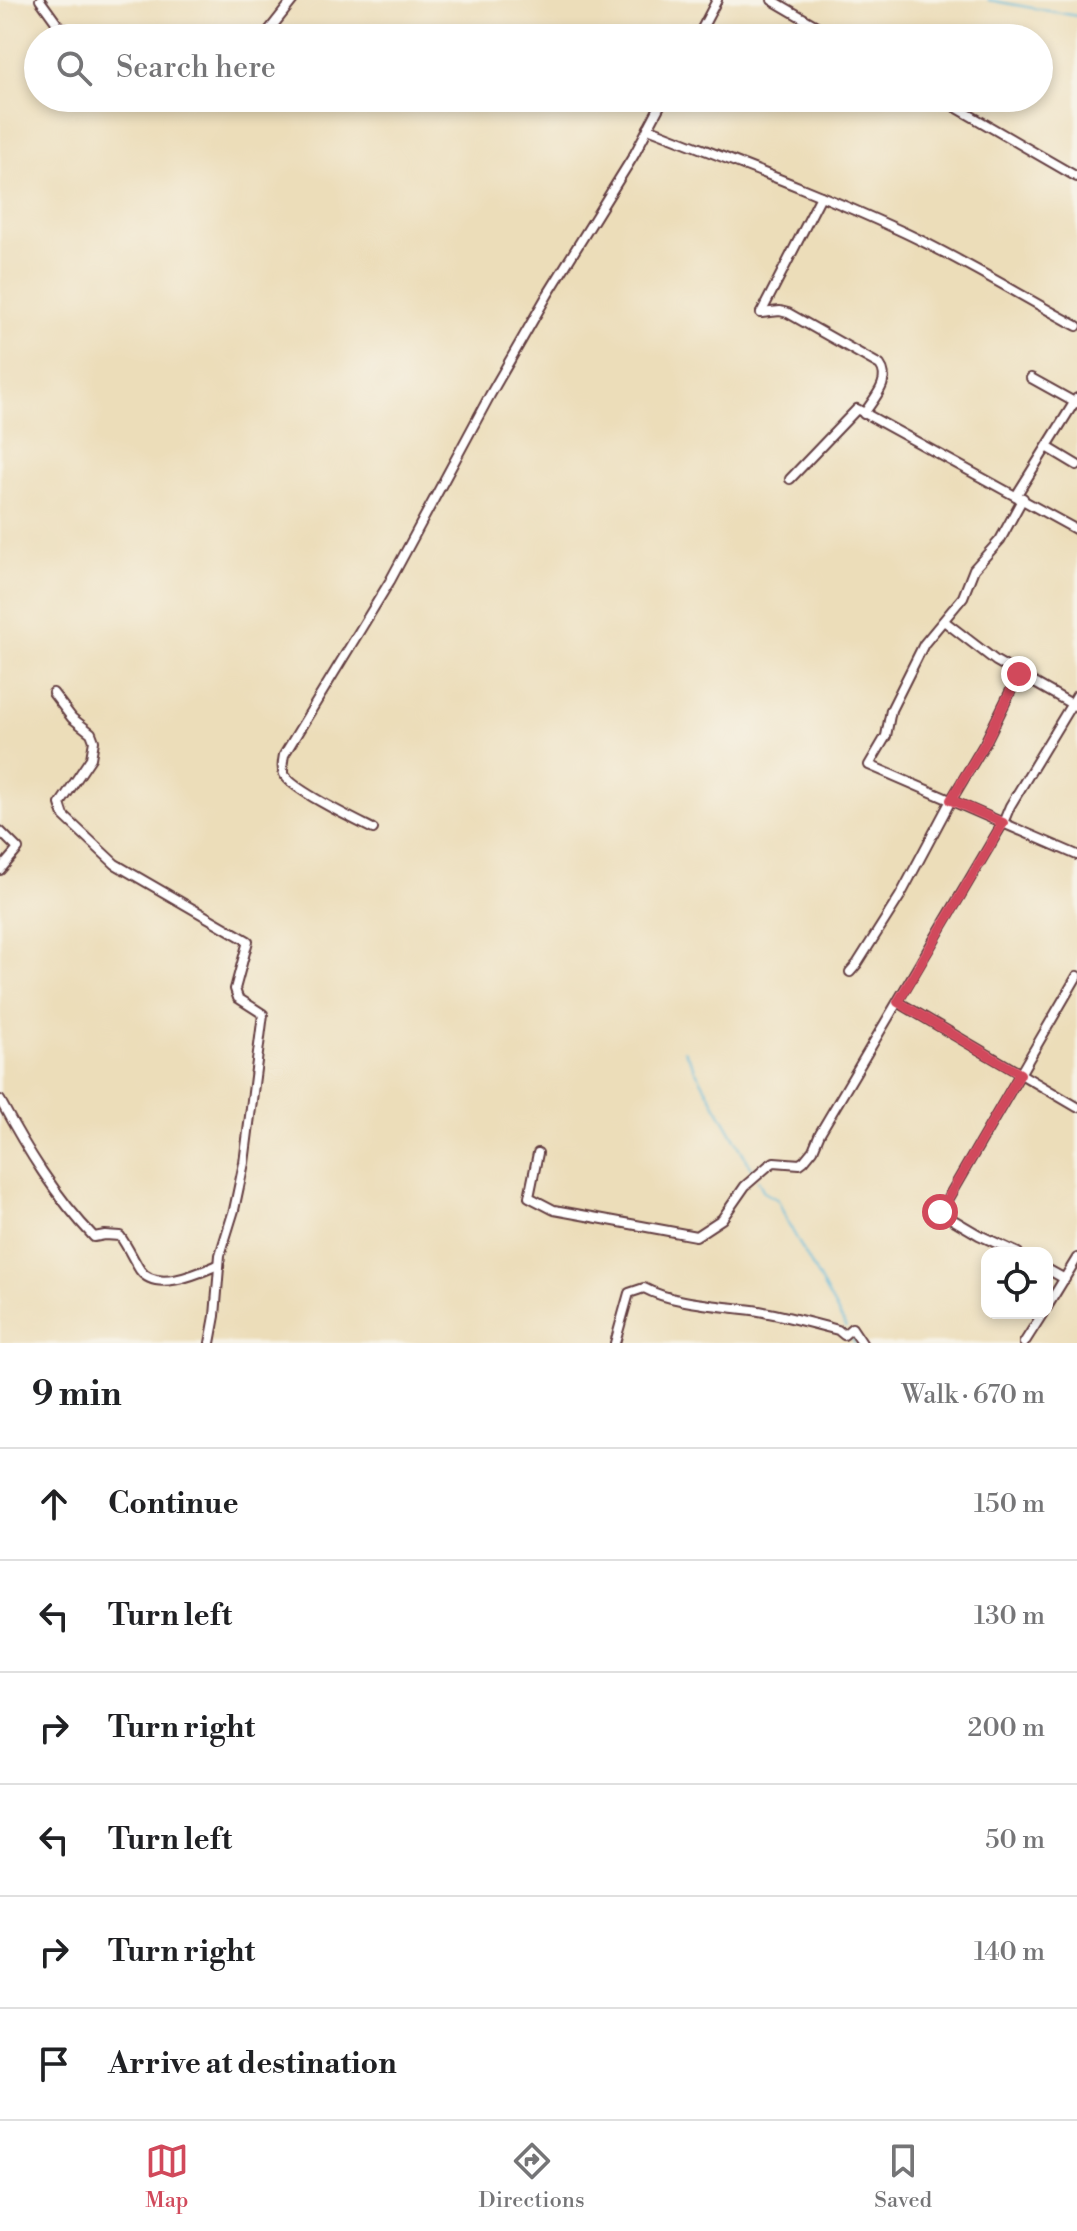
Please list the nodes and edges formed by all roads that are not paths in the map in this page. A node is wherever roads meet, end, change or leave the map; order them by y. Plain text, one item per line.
1 (40, 0) edge
2 (293, 0) edge
3 (717, 0) edge
4 (772, 0) edge
5 (57, 24) edge
6 (274, 24) edge
7 (704, 24) edge
8 (813, 24) edge
9 (657, 112) edge
10 (964, 112) edge
11 (648, 128) junction
12 (1077, 177) edge
13 (821, 196) junction
14 (1077, 326) edge
15 (1031, 378) dead end
16 (1076, 401) edge
17 (864, 414) junction
18 (1047, 447) junction
19 (1077, 465) edge
20 (790, 479) dead end
21 (1020, 497) junction
22 (1077, 530) edge
23 (944, 621) junction
24 (1019, 674) junction
25 (53, 693) dead end
26 (1077, 695) edge
27 (1074, 706) edge
28 (951, 800) junction
29 (1003, 823) junction
30 (373, 829) dead end
31 (0, 831) edge
32 (1077, 855) edge
33 (0, 870) edge
34 (850, 972) dead end
35 (1077, 976) edge
36 (898, 1002) junction
37 (1020, 1074) junction
38 (0, 1100) edge
39 (1077, 1107) edge
40 (538, 1153) dead end
41 (1005, 1247) edge
42 (1077, 1258) edge
43 (218, 1265) junction
44 (1053, 1272) edge
45 (1065, 1279) junction
46 (1053, 1298) edge
47 (1039, 1319) edge
48 (210, 1343) edge
49 (617, 1343) edge
50 (862, 1343) edge
51 (1024, 1343) edge

1 - 5 street
2 - 6 street
3 - 7 street
4 - 8 street
9 - 11 street
10 - 12 street
11 - 13 street
11 - 30 street
13 - 14 street
13 - 17 street
15 - 16 street
16 - 18 street
17 - 20 street
17 - 21 street
18 - 19 street
18 - 21 street
21 - 22 street
21 - 23 street
23 - 24 street
23 - 28 street
24 - 27 street
24 - 28 street
25 - 43 street
26 - 27 street
27 - 29 street
28 - 29 street
28 - 34 street
29 - 32 street
29 - 36 street
31 - 33 street
35 - 37 street
36 - 37 street
36 - 40 street
37 - 39 street
37 - 41 street
38 - 43 street
42 - 45 street
43 - 48 street
44 - 45 street
45 - 46 street
47 - 51 street
49 - 50 street

